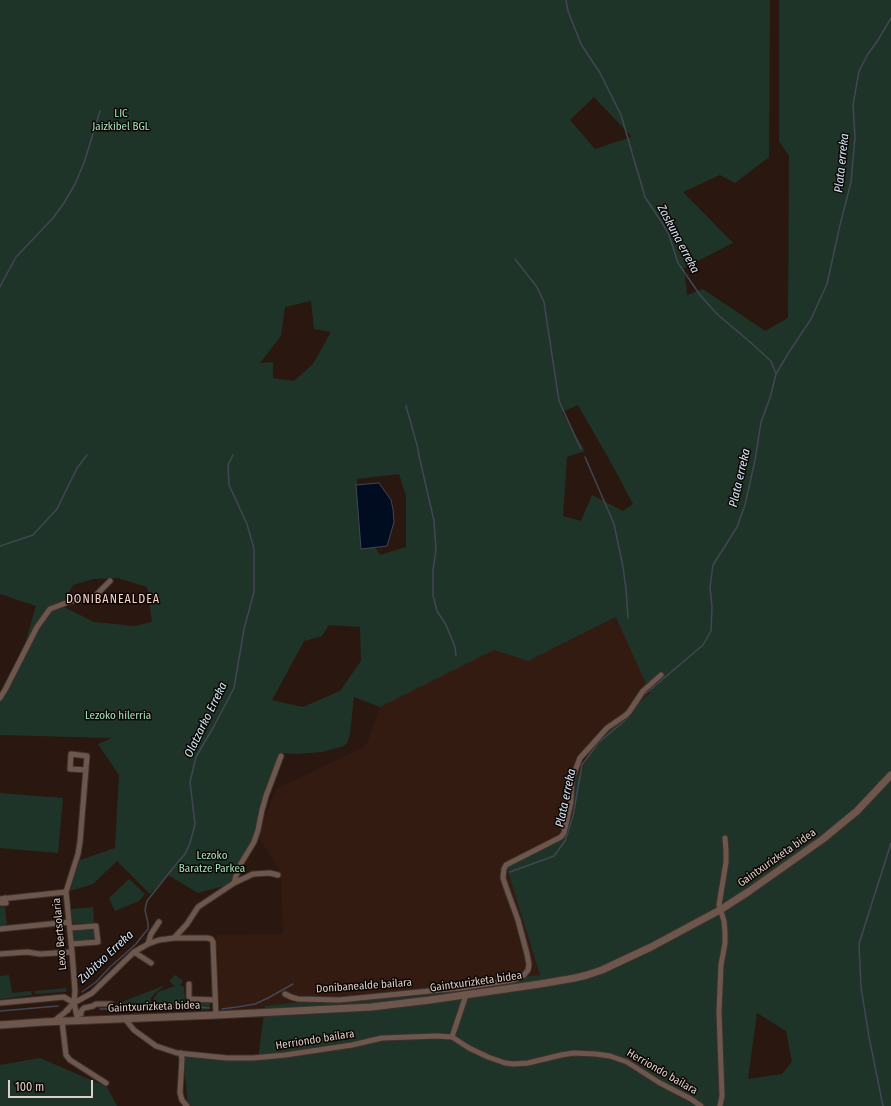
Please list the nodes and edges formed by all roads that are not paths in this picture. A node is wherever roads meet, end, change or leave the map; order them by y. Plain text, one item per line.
1 (110, 581) dead end
2 (661, 676) dead end
3 (0, 698) edge
4 (281, 756) dead end
5 (86, 770) dead end
6 (891, 775) edge
7 (724, 838) dead end
8 (278, 875) dead end
9 (234, 883) junction
10 (66, 892) junction
11 (2, 898) edge
12 (0, 903) edge
13 (720, 910) junction
14 (69, 922) junction
15 (159, 922) dead end
16 (70, 928) junction
17 (0, 929) edge
18 (174, 938) junction
19 (71, 944) junction
20 (148, 944) junction
21 (72, 952) junction
22 (134, 952) junction
23 (0, 954) edge
24 (151, 963) dead end
25 (189, 984) dead end
26 (285, 994) dead end
27 (466, 995) junction
28 (215, 1000) junction
29 (0, 1003) edge
30 (74, 1003) junction
31 (111, 1004) dead end
32 (216, 1015) junction
33 (64, 1017) junction
34 (77, 1017) junction
35 (125, 1019) junction
36 (0, 1025) edge
37 (452, 1037) junction
38 (181, 1054) junction
39 (106, 1083) dead end
40 (721, 1105) edge
41 (187, 1106) edge
42 (701, 1106) edge

1 - 3 street
2 - 26 street, Donibanealde bailara
4 - 9 street
5 - 10 street, Lexo Bertsolaria
6 - 13 main road, Gaintxurizketa bidea
7 - 13 street
8 - 9 street
9 - 18 street
10 - 11 street
10 - 14 street, Lexo Bertsolaria
11 - 12 street
13 - 27 main road, Gaintxurizketa bidea
13 - 40 street
14 - 16 street, Lexo Bertsolaria
14 - 17 street
15 - 20 street
16 - 19 street, Lexo Bertsolaria
16 - 19 street
18 - 20 street
18 - 28 street
19 - 21 street, Lexo Bertsolaria
20 - 22 street
21 - 23 street
21 - 30 street, Lexo Bertsolaria
22 - 24 street
22 - 30 street
25 - 28 street
27 - 32 main road, Gaintxurizketa bidea
27 - 37 street
28 - 32 street
29 - 30 street
30 - 33 street
30 - 34 street, Lexo Bertsolaria
31 - 34 street
32 - 35 main road, Gaintxurizketa bidea
33 - 34 main road, Gaintxurizketa bidea
33 - 34 street
33 - 36 main road, Gaintxurizketa bidea
33 - 39 street
34 - 35 main road, Gaintxurizketa bidea
35 - 38 street, Herriondo bailara
37 - 38 street, Herriondo bailara
37 - 42 street, Herriondo bailara
38 - 41 street

